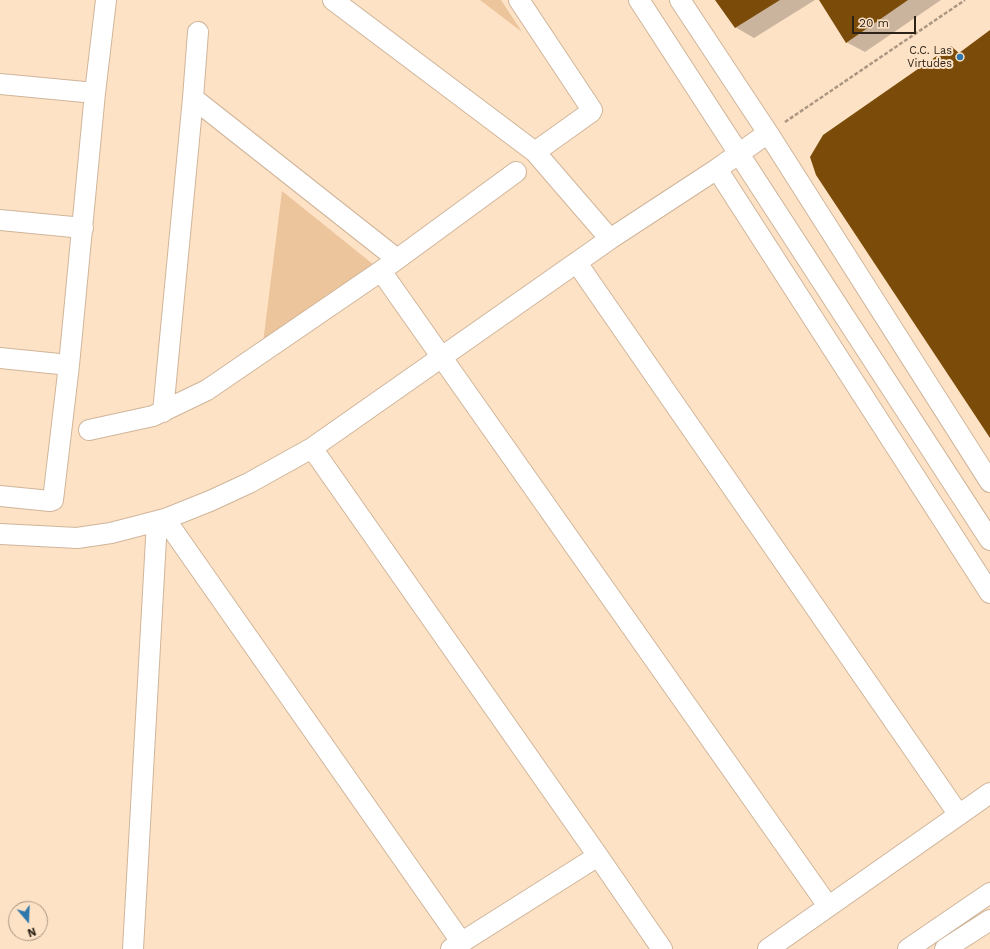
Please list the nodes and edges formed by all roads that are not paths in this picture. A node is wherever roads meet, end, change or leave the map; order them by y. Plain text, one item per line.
1 (106, 0) edge
2 (333, 0) edge
3 (519, 0) edge
4 (639, 0) edge
5 (680, 0) edge
6 (198, 32) dead end
7 (0, 84) edge
8 (95, 93) junction
9 (193, 98) junction
10 (768, 132) junction
11 (535, 152) junction
12 (739, 153) junction
13 (716, 169) junction
14 (516, 172) dead end
15 (0, 220) edge
16 (83, 228) junction
17 (610, 239) junction
18 (397, 259) junction
19 (576, 263) junction
20 (381, 271) junction
21 (0, 358) edge
22 (443, 358) junction
23 (69, 365) junction
24 (163, 412) junction
25 (89, 430) dead end
26 (312, 448) junction
27 (990, 482) edge
28 (0, 496) edge
29 (161, 520) junction
30 (0, 539) edge
31 (990, 540) edge
32 (990, 593) edge
33 (990, 793) edge
34 (959, 815) junction
35 (598, 856) junction
36 (990, 893) edge
37 (828, 906) junction
38 (990, 920) edge
39 (456, 946) edge
40 (134, 949) edge
41 (662, 949) edge
42 (768, 949) edge
43 (908, 949) edge
44 (946, 949) edge

1 - 8 street
2 - 11 street
3 - 11 street
4 - 12 street
5 - 10 street
6 - 9 street
7 - 8 street
8 - 16 street
9 - 18 street
9 - 24 street
10 - 12 street
10 - 27 street
11 - 17 street
12 - 13 street
12 - 31 street
13 - 17 street
13 - 32 street
14 - 18 street
15 - 16 street
16 - 23 street
17 - 19 street
18 - 20 street
19 - 22 street
19 - 34 street
20 - 22 street
20 - 24 street
21 - 23 street
22 - 26 street
22 - 37 street
23 - 28 street
24 - 25 street
26 - 29 street
26 - 35 street
29 - 30 street
29 - 39 street
29 - 40 street
33 - 34 street
34 - 37 street
35 - 39 street
35 - 41 street
36 - 43 street
37 - 42 street
38 - 44 street

